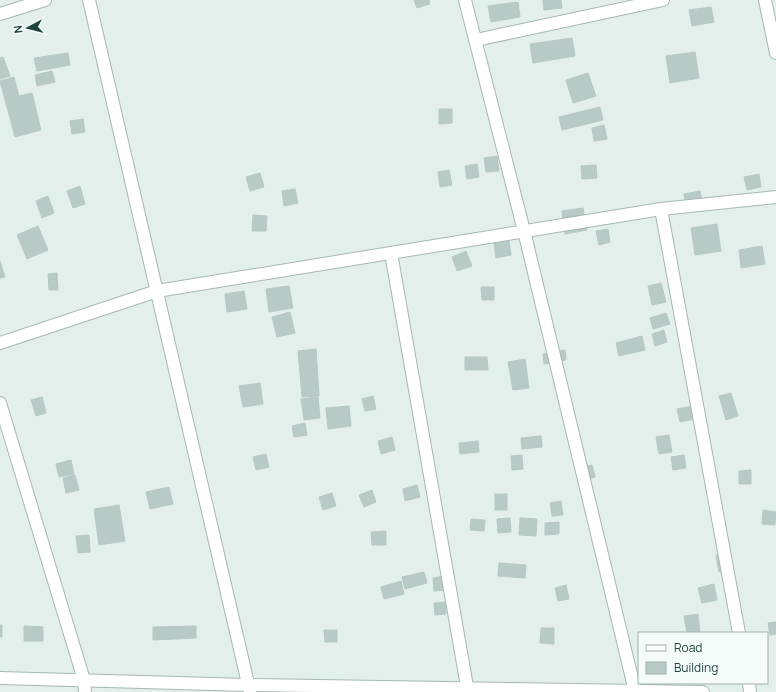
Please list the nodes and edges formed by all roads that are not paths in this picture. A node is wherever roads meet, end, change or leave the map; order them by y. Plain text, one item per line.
1 (45, 0) edge
2 (89, 0) edge
3 (465, 0) edge
4 (663, 0) edge
5 (765, 0) edge
6 (0, 14) edge
7 (476, 40) junction
8 (776, 53) edge
9 (776, 197) edge
10 (661, 209) junction
11 (524, 231) junction
12 (391, 253) junction
13 (157, 291) junction
14 (0, 343) edge
15 (0, 403) edge
16 (739, 632) edge
17 (0, 678) edge
18 (84, 686) edge
19 (249, 688) edge
20 (468, 690) edge
21 (606, 691) edge
22 (634, 691) junction
23 (702, 692) edge

1 - 6 street
2 - 13 street
3 - 7 street
4 - 7 street
5 - 8 street
7 - 11 street
9 - 10 street
10 - 11 street
10 - 16 street
11 - 12 street
11 - 22 street
12 - 13 street
12 - 20 street
13 - 14 street
13 - 19 street
15 - 18 street
17 - 18 street
18 - 19 street
19 - 20 street
20 - 21 street
21 - 22 street
22 - 23 street

